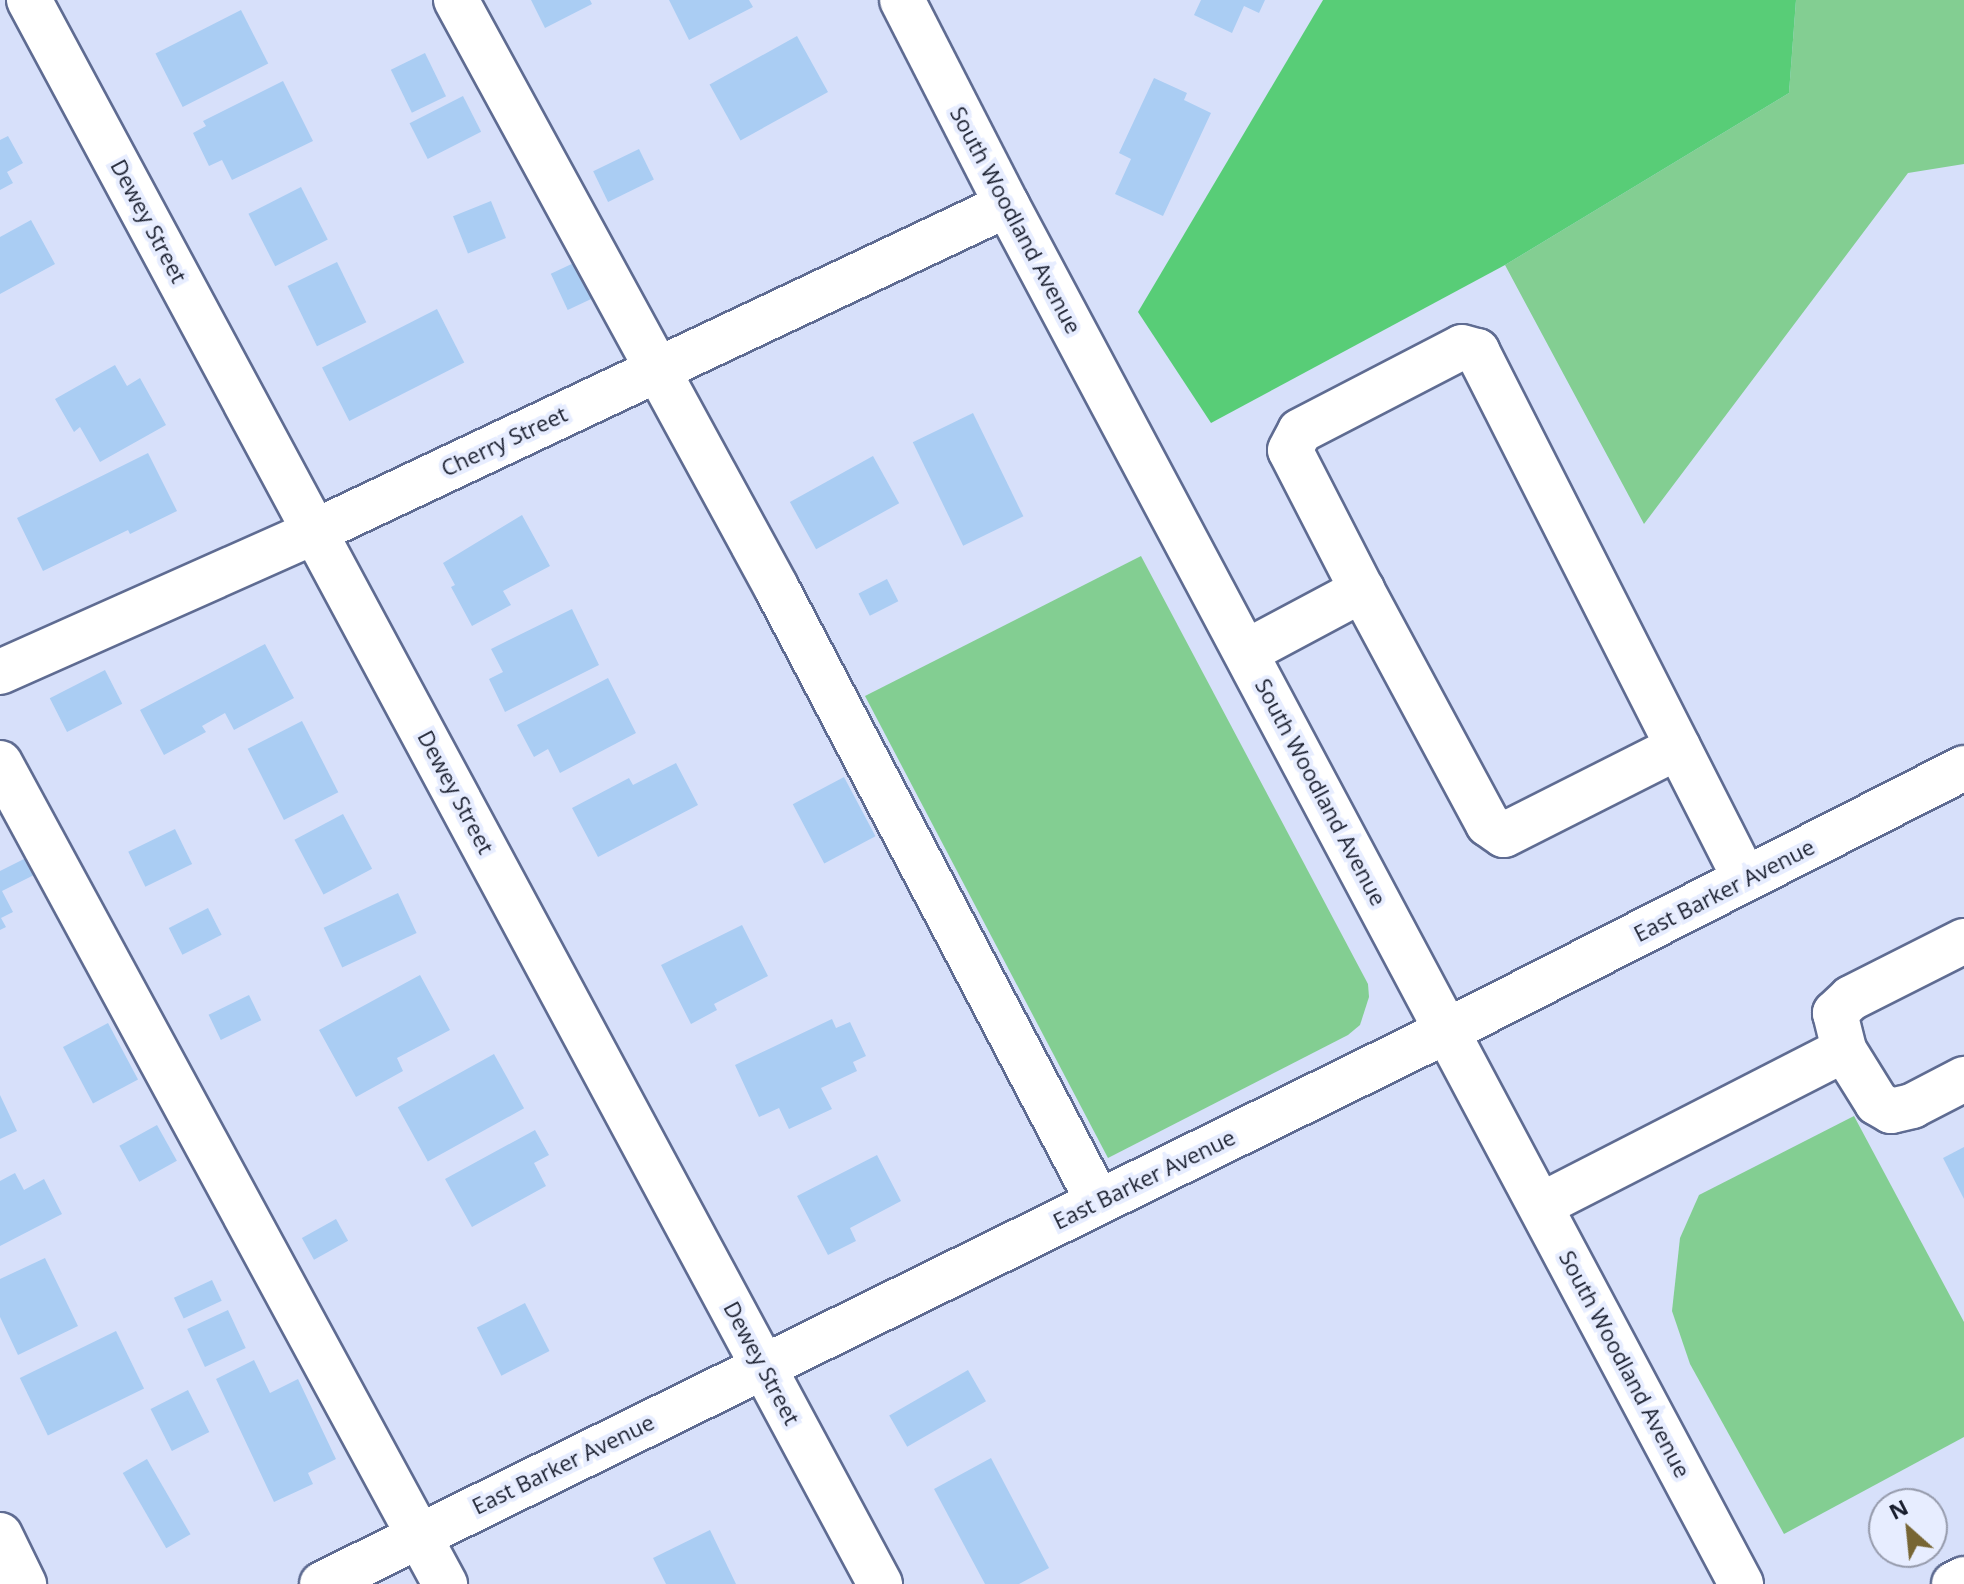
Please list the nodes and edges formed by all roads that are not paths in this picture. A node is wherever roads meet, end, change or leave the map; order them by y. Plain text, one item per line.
1 (29, 0) edge
2 (456, 0) edge
3 (902, 0) edge
4 (1007, 205) junction
5 (658, 368) junction
6 (316, 531) junction
7 (1362, 590) junction
8 (1246, 652) junction
9 (0, 672) edge
10 (1678, 747) junction
11 (0, 763) edge
12 (1964, 768) edge
13 (1745, 879) junction
14 (1964, 941) edge
15 (1449, 1030) junction
16 (1844, 1050) junction
17 (1964, 1079) edge
18 (1098, 1201) junction
19 (1541, 1205) junction
20 (763, 1365) junction
21 (0, 1535) edge
22 (419, 1535) junction
23 (1964, 1579) edge
24 (24, 1584) edge
25 (322, 1584) edge
26 (445, 1584) edge
27 (880, 1584) edge
28 (1741, 1584) edge
29 (1954, 1584) edge

1 - 6 street, Dewey Street
2 - 5 street
3 - 4 street, South Woodland Avenue
4 - 5 street, Cherry Street
4 - 8 street, South Woodland Avenue
5 - 6 street, Cherry Street
5 - 18 street
6 - 9 street, Cherry Street
6 - 20 street, Dewey Street
7 - 8 street
7 - 10 street
7 - 10 street
8 - 15 street, South Woodland Avenue
10 - 13 street
11 - 22 street
12 - 13 street, East Barker Avenue
13 - 15 street, East Barker Avenue
14 - 16 street
15 - 18 street, East Barker Avenue
15 - 19 street, South Woodland Avenue
16 - 17 street
16 - 19 street
18 - 20 street, East Barker Avenue
19 - 28 street, South Woodland Avenue
20 - 22 street, East Barker Avenue
20 - 27 street, Dewey Street
21 - 24 street
22 - 25 street, East Barker Avenue
22 - 26 street
23 - 29 street

